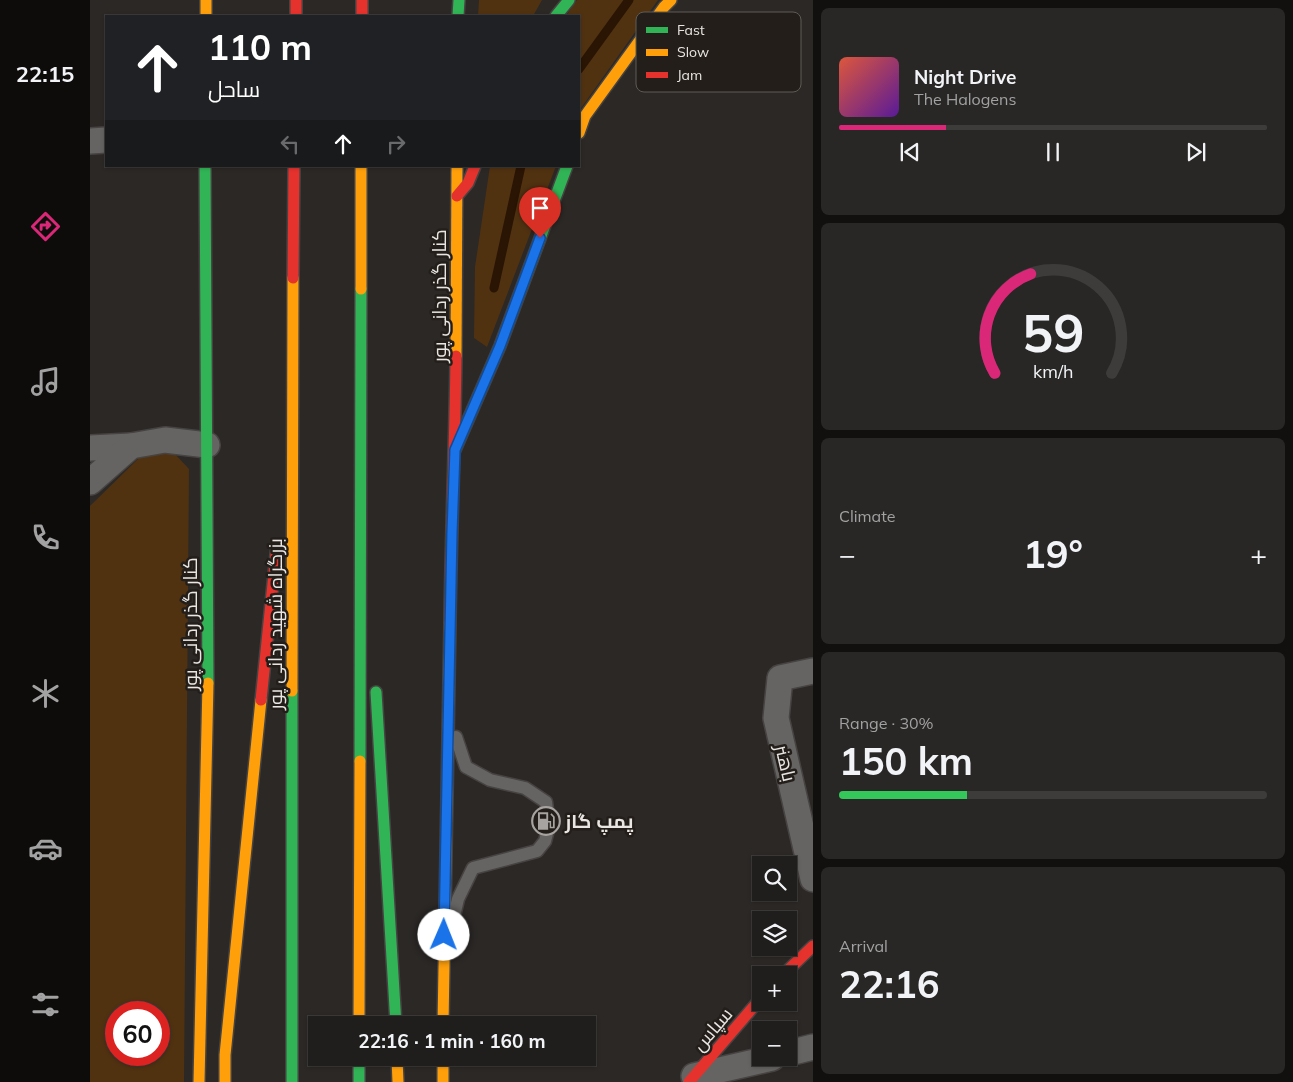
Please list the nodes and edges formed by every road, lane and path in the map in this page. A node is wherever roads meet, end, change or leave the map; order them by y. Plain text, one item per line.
1 (206, 0) edge
2 (296, 0) edge
3 (362, 0) edge
4 (459, 0) edge
5 (569, 0) edge
6 (671, 0) edge
7 (660, 12) edge
8 (206, 15) edge
9 (296, 15) edge
10 (362, 15) edge
11 (458, 15) edge
12 (557, 15) edge
13 (636, 45) edge
14 (580, 130) edge
15 (105, 140) edge
16 (90, 141) edge
17 (205, 167) edge
18 (294, 167) edge
19 (361, 167) edge
20 (457, 167) edge
21 (475, 167) edge
22 (566, 167) edge
23 (457, 196) junction
24 (292, 392) junction
25 (359, 402) junction
26 (207, 445) junction
27 (131, 446) junction
28 (90, 448) edge
29 (455, 450) junction
30 (90, 482) edge
31 (281, 501) dead end
32 (278, 531) dead end
33 (372, 615) dead end
34 (813, 671) edge
35 (376, 683) dead end
36 (448, 713) junction
37 (813, 879) edge
38 (813, 946) edge
39 (444, 954) junction
40 (792, 966) edge
41 (752, 1009) edge
42 (359, 1016) edge
43 (395, 1016) edge
44 (443, 1016) edge
45 (813, 1048) edge
46 (797, 1051) edge
47 (752, 1065) edge
48 (359, 1066) edge
49 (397, 1066) edge
50 (443, 1066) edge
51 (723, 1076) edge
52 (692, 1079) edge
53 (199, 1082) edge
54 (225, 1082) edge
55 (292, 1082) edge
56 (359, 1082) edge
57 (398, 1082) edge
58 (443, 1082) edge

1 - 8 main road
2 - 9 main road
3 - 10 main road
4 - 11 main road
5 - 12 main road
6 - 7 main road
13 - 14 main road
15 - 16 street
17 - 26 main road, کنار گذر ردانی پور
18 - 24 main road, بزرگراه شهید ردانی پور
19 - 25 main road
20 - 23 main road, کنار گذر ردانی پور
21 - 23 main road
22 - 29 main road
23 - 29 main road, کنار گذر ردانی پور
24 - 31 main road
24 - 55 main road, بزرگراه شهید ردانی پور
25 - 33 main road
25 - 42 main road
26 - 27 street
26 - 53 main road, کنار گذر ردانی پور
27 - 28 street
27 - 30 street
29 - 36 main road, کنار گذر ردانی پور
32 - 54 main road
34 - 37 street, باهنر
35 - 43 main road
36 - 39 main road, کنار گذر ردانی پور
36 - 39 lane
38 - 40 main road
39 - 44 main road, کنار گذر ردانی پور
41 - 52 main road, سپاس
45 - 46 street
47 - 51 street
48 - 56 main road
49 - 57 main road
50 - 58 main road
51 - 52 street

